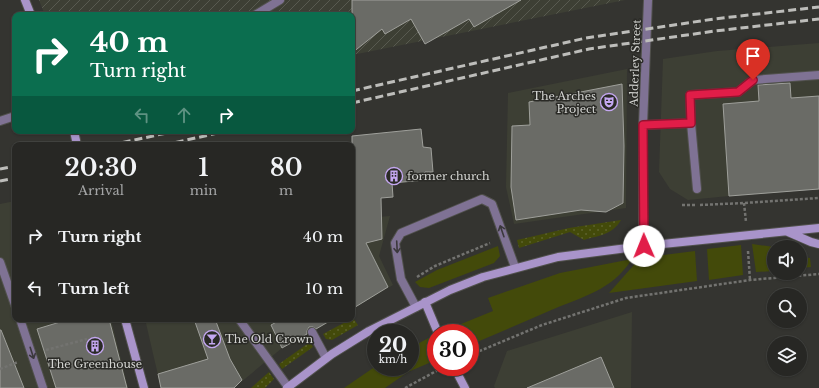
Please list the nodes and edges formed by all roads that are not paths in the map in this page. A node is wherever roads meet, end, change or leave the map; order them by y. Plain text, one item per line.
1 (25, 0) edge
2 (280, 0) edge
3 (648, 0) edge
4 (30, 12) edge
5 (260, 12) edge
6 (819, 75) edge
7 (12, 117) edge
8 (0, 121) edge
9 (691, 123) junction
10 (643, 125) junction
11 (697, 189) dead end
12 (819, 228) edge
13 (787, 232) junction
14 (819, 244) edge
15 (644, 246) junction
16 (0, 262) edge
17 (515, 267) junction
18 (12, 296) edge
19 (425, 302) junction
20 (416, 307) junction
21 (21, 322) edge
22 (126, 322) edge
23 (241, 322) edge
24 (434, 324) edge
25 (312, 332) dead end
26 (326, 358) junction
27 (459, 376) edge
28 (43, 388) edge
29 (144, 388) edge
30 (287, 388) edge
31 (465, 388) edge

1 - 4 main road
2 - 5 street
3 - 10 street, Adderley Street
6 - 9 street
7 - 8 street
9 - 10 street
9 - 11 street
10 - 15 street, Adderley Street
12 - 13 main road
13 - 14 main road
13 - 15 main road
15 - 17 main road
16 - 18 street
17 - 19 main road
17 -> 20 street
19 - 20 main road
19 - 24 main road
20 - 26 main road
21 -> 28 street
22 - 29 main road
23 - 30 street
25 - 26 street
26 - 30 main road
27 - 31 main road

